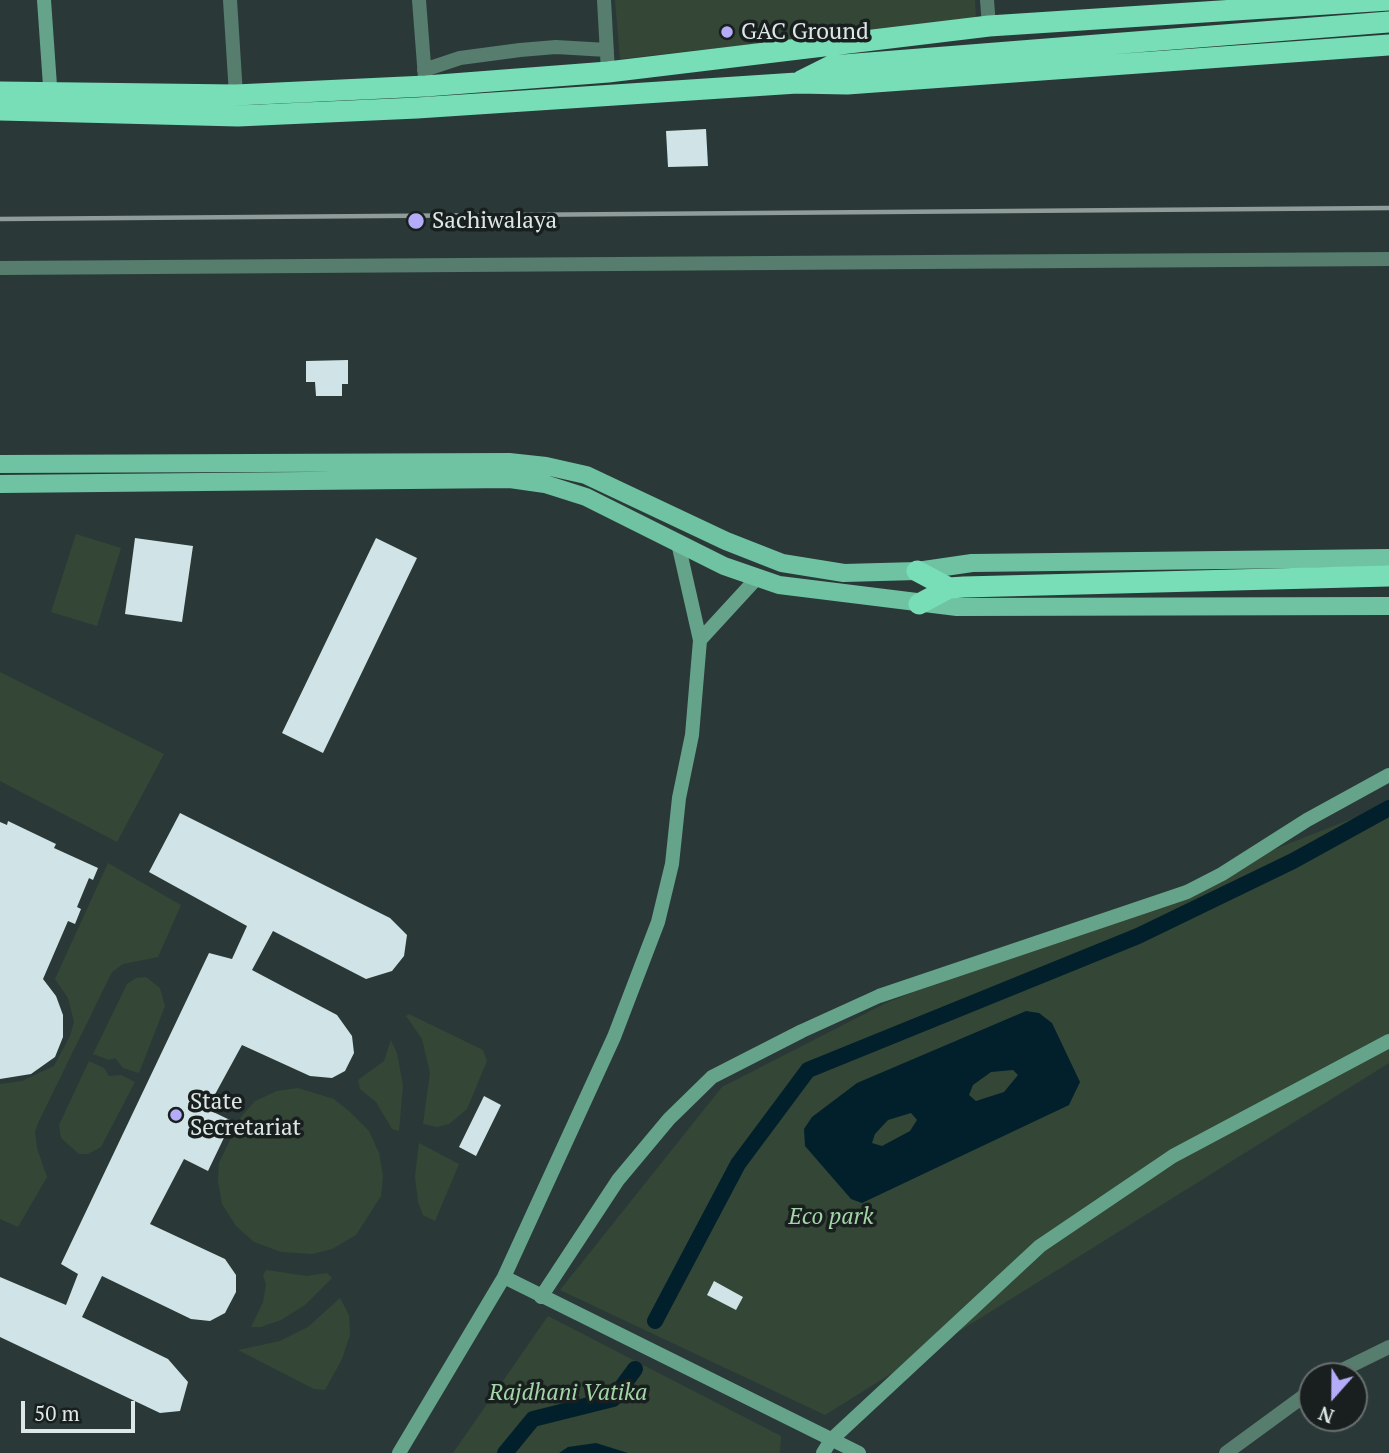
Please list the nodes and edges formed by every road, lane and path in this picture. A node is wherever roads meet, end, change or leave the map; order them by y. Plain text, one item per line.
1 (44, 0) edge
2 (230, 0) edge
3 (419, 0) edge
4 (604, 0) edge
5 (987, 0) edge
6 (1389, 0) edge
7 (1389, 22) edge
8 (989, 26) junction
9 (1389, 45) edge
10 (793, 51) junction
11 (607, 61) junction
12 (839, 66) junction
13 (425, 78) junction
14 (797, 83) junction
15 (0, 92) edge
16 (236, 95) junction
17 (51, 102) junction
18 (0, 110) edge
19 (1389, 259) edge
20 (0, 268) edge
21 (0, 464) edge
22 (0, 484) edge
23 (678, 543) junction
24 (1389, 558) edge
25 (917, 571) junction
26 (1389, 576) edge
27 (757, 578) junction
28 (957, 587) junction
29 (919, 604) junction
30 (1389, 606) edge
31 (700, 640) junction
32 (1389, 775) edge
33 (1389, 1041) edge
34 (504, 1277) junction
35 (541, 1297) junction
36 (1389, 1348) edge
37 (1360, 1362) edge
38 (1298, 1400) edge
39 (827, 1446) edge
40 (399, 1453) edge
41 (859, 1453) edge
42 (1226, 1453) edge

1 - 17 street
2 - 16 street
3 - 13 street
4 - 11 street
5 - 8 street
6 - 8 highway
7 - 12 highway
8 - 10 highway
9 - 14 highway
10 - 11 highway
10 - 12 highway
11 - 13 highway
11 - 13 street
12 - 14 highway
13 - 16 highway
14 - 17 highway
15 - 17 highway
16 - 17 highway
17 - 18 highway
19 - 20 street
21 - 25 main road
22 - 23 main road
23 - 27 main road
23 - 31 street
24 - 25 main road
25 - 28 highway
26 - 28 highway
27 - 29 main road
27 - 31 street
28 - 29 highway
29 - 30 main road
31 - 34 street
32 - 35 street
33 - 39 street
34 - 35 street
34 - 40 street
35 - 39 street
36 - 37 street
38 - 42 street
39 - 41 street

